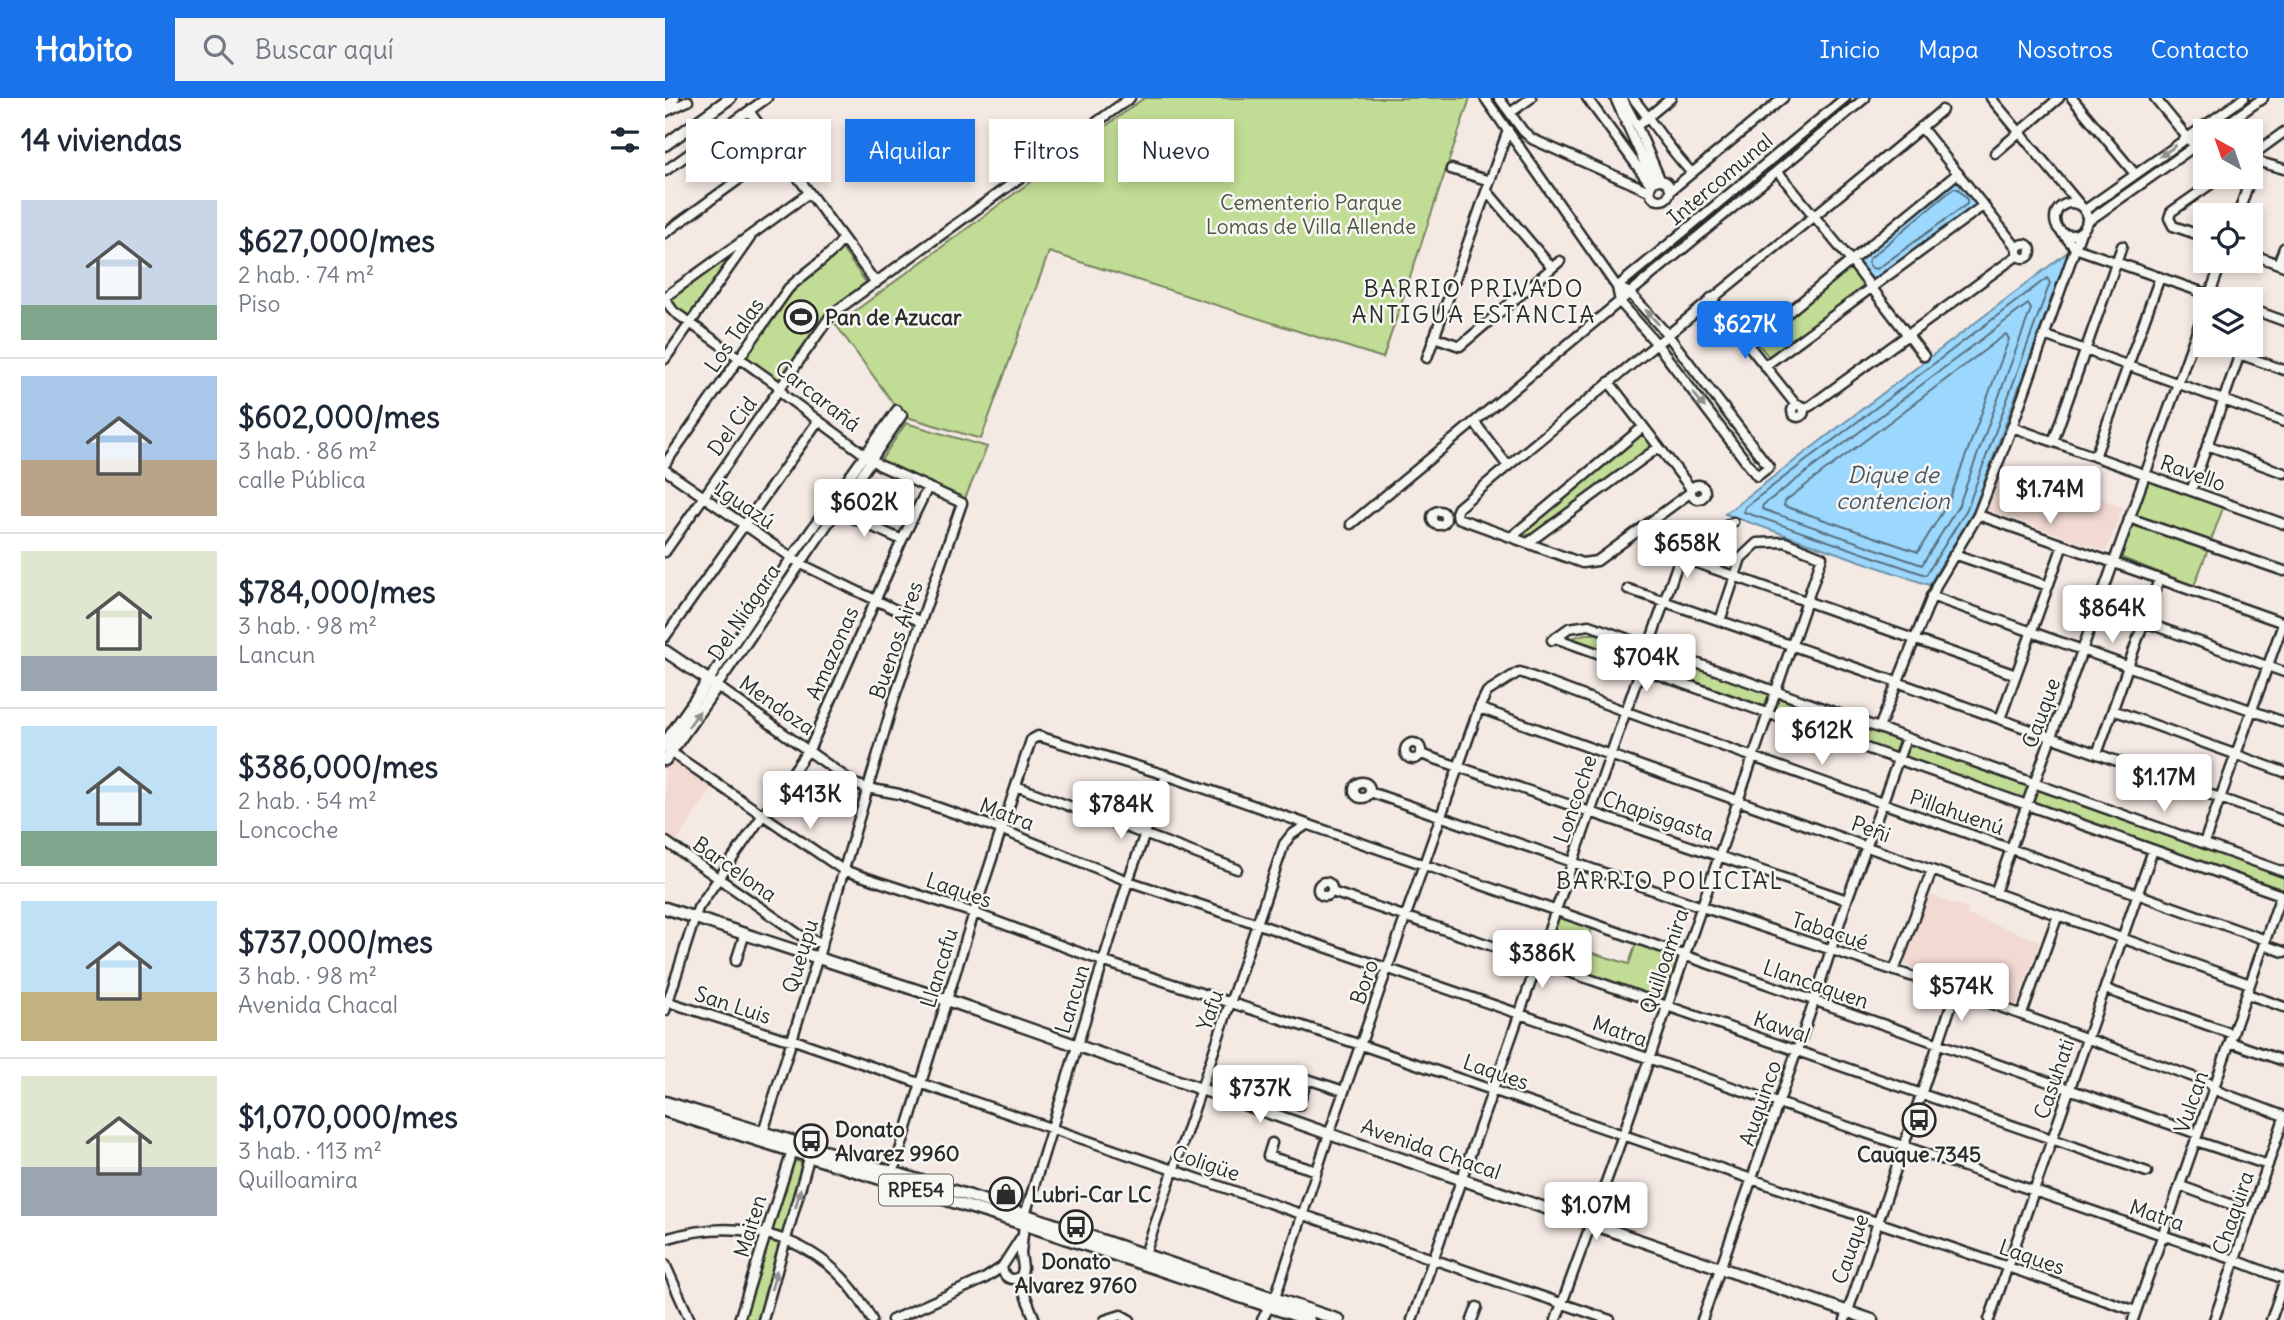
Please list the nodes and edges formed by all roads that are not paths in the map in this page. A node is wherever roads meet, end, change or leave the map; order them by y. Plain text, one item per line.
1 (675, 98) edge
2 (721, 98) edge
3 (730, 98) edge
4 (767, 98) edge
5 (1130, 98) edge
6 (1485, 98) edge
7 (1499, 98) edge
8 (1531, 98) edge
9 (1587, 98) edge
10 (1615, 98) edge
11 (1622, 98) edge
12 (1633, 98) edge
13 (1671, 98) edge
14 (1783, 98) edge
15 (1845, 98) edge
16 (1865, 98) edge
17 (1991, 98) edge
18 (2059, 98) edge
19 (2072, 98) edge
20 (2156, 98) edge
21 (2243, 98) edge
22 (2263, 98) edge
23 (689, 99) edge
24 (665, 107) edge
25 (1942, 110) dead end
26 (748, 111) junction
27 (665, 112) edge
28 (1510, 113) junction
29 (1649, 116) junction
30 (754, 119) edge
31 (2233, 119) edge
32 (1637, 126) junction
33 (1921, 127) junction
34 (1509, 131) junction
35 (2019, 131) junction
36 (2284, 132) edge
37 (665, 138) edge
38 (2188, 138) junction
39 (665, 145) edge
40 (2193, 145) edge
41 (2193, 147) edge
42 (2263, 149) edge
43 (1995, 153) dead end
44 (2263, 161) edge
45 (1451, 169) dead end
46 (2284, 169) edge
47 (665, 171) edge
48 (1777, 172) junction
49 (1692, 173) junction
50 (1958, 173) junction
51 (2135, 174) junction
52 (2054, 175) junction
53 (1490, 181) junction
54 (735, 182) edge
55 (801, 182) edge
56 (1653, 184) junction
57 (2204, 189) edge
58 (1487, 191) junction
59 (1670, 191) junction
60 (809, 193) junction
61 (1984, 205) junction
62 (2059, 208) junction
63 (2082, 208) junction
64 (1814, 215) junction
65 (2087, 222) junction
66 (754, 232) junction
67 (2081, 232) junction
68 (665, 233) edge
69 (2062, 233) junction
70 (2193, 233) edge
71 (842, 238) junction
72 (2122, 246) dead end
73 (2075, 248) junction
74 (2284, 248) edge
75 (2263, 258) edge
76 (1560, 261) dead end
77 (1851, 261) junction
78 (2117, 261) junction
79 (2281, 265) edge
80 (1552, 268) junction
81 (2160, 277) junction
82 (876, 283) junction
83 (1617, 287) junction
84 (1872, 288) junction
85 (2193, 290) edge
86 (1630, 293) junction
87 (665, 298) edge
88 (1711, 298) junction
89 (1620, 302) junction
90 (2263, 314) edge
91 (2284, 321) edge
92 (690, 323) junction
93 (1667, 334) junction
94 (1907, 335) junction
95 (2044, 335) junction
96 (1434, 337) junction
97 (2193, 341) edge
98 (1656, 343) junction
99 (1750, 344) junction
100 (2085, 350) junction
101 (1924, 356) dead end
102 (2238, 357) edge
103 (2257, 357) edge
104 (739, 358) junction
105 (1427, 358) dead end
106 (665, 359) edge
107 (1766, 365) junction
108 (2128, 366) junction
109 (2284, 370) edge
110 (1609, 382) junction
111 (2178, 384) junction
112 (780, 389) junction
113 (2223, 400) junction
114 (818, 421) junction
115 (2284, 422) edge
116 (1475, 423) junction
117 (1643, 427) junction
118 (2012, 427) junction
119 (2053, 442) junction
120 (2207, 444) junction
121 (1659, 447) junction
122 (865, 454) junction
123 (2095, 457) junction
124 (873, 460) junction
125 (665, 464) edge
126 (1508, 466) junction
127 (665, 470) edge
128 (2284, 472) edge
129 (2145, 475) junction
130 (928, 488) junction
131 (2191, 491) junction
132 (703, 497) junction
133 (962, 503) joint
134 (838, 511) junction
135 (1456, 513) junction
136 (1978, 515) junction
137 (1446, 516) dead end
138 (2129, 518) junction
139 (1733, 522) dead end
140 (1351, 524) dead end
141 (2284, 524) edge
142 (743, 525) junction
143 (1511, 537) junction
144 (902, 540) junction
145 (1528, 544) junction
146 (2063, 545) junction
147 (665, 552) edge
148 (1954, 554) junction
149 (1680, 557) junction
150 (792, 558) junction
151 (2113, 563) junction
152 (800, 564) junction
153 (2284, 571) edge
154 (1735, 576) junction
155 (2159, 579) junction
156 (2048, 586) junction
157 (1628, 589) dead end
158 (1931, 596) junction
159 (875, 599) junction
160 (1664, 601) junction
161 (1807, 601) junction
162 (1720, 621) junction
163 (921, 622) junction
164 (2144, 622) junction
165 (2284, 623) edge
166 (2032, 632) junction
167 (665, 637) edge
168 (1915, 638) junction
169 (1791, 645) junction
170 (1648, 646) junction
171 (665, 650) edge
172 (2082, 650) junction
173 (1640, 666) junction
174 (2129, 666) junction
175 (2268, 666) junction
176 (1520, 672) joint
177 (2284, 672) edge
178 (2016, 675) junction
179 (1898, 682) junction
180 (713, 683) junction
181 (1775, 692) junction
182 (1479, 708) junction
183 (2113, 710) junction
184 (2252, 710) junction
185 (1624, 711) junction
186 (1768, 712) junction
187 (2000, 719) junction
188 (2284, 722) edge
189 (1879, 728) junction
190 (2050, 737) junction
191 (1906, 738) junction
192 (808, 750) junction
193 (666, 751) edge
194 (1421, 754) dead end
195 (1609, 754) junction
196 (2098, 754) junction
197 (2236, 754) junction
198 (1752, 757) junction
199 (1898, 758) junction
200 (1458, 766) junction
201 (2284, 772) edge
202 (1166, 775) junction
203 (2034, 782) junction
204 (1016, 786) junction
205 (867, 788) junction
206 (1370, 792) dead end
207 (2220, 798) junction
208 (1737, 800) junction
209 (1882, 804) junction
210 (2026, 804) junction
211 (1589, 811) junction
212 (763, 816) junction
213 (1440, 816) junction
214 (2284, 821) edge
215 (1305, 826) junction
216 (1000, 830) junction
217 (1144, 834) junction
218 (665, 841) edge
219 (2204, 844) junction
220 (1866, 846) junction
221 (2010, 849) junction
222 (2153, 850) junction
223 (1719, 856) junction
224 (1572, 862) junction
225 (1423, 866) junction
226 (1237, 869) dead end
227 (843, 870) junction
228 (1932, 870) junction
229 (2284, 872) edge
230 (718, 878) junction
231 (1128, 881) junction
232 (1332, 892) dead end
233 (1994, 893) junction
234 (2138, 894) junction
235 (2283, 896) edge
236 (1847, 900) junction
237 (1702, 907) junction
238 (665, 908) edge
239 (1554, 912) junction
240 (974, 913) junction
241 (2058, 915) junction
242 (1405, 916) junction
243 (694, 917) junction
244 (1258, 924) junction
245 (745, 933) junction
246 (2122, 939) junction
247 (2265, 943) junction
248 (822, 944) junction
249 (1831, 950) junction
250 (2284, 952) edge
251 (818, 956) junction
252 (1684, 957) junction
253 (736, 961) dead end
254 (1103, 961) junction
255 (1537, 961) junction
256 (1387, 969) junction
257 (1894, 971) junction
258 (2105, 989) junction
259 (2249, 989) junction
260 (1957, 991) junction
261 (947, 1000) junction
262 (1232, 1001) junction
263 (1814, 1002) junction
264 (666, 1005) edge
265 (1667, 1006) junction
266 (2284, 1007) edge
267 (1519, 1014) junction
268 (2022, 1014) junction
269 (2087, 1038) junction
270 (2232, 1038) junction
271 (792, 1040) junction
272 (1076, 1044) junction
273 (1938, 1044) junction
274 (1361, 1045) junction
275 (1797, 1051) junction
276 (1648, 1059) junction
277 (2284, 1060) edge
278 (922, 1082) junction
279 (2214, 1087) junction
280 (1202, 1088) junction
281 (1492, 1090) junction
282 (2069, 1090) junction
283 (1344, 1091) junction
284 (1921, 1094) junction
285 (665, 1102) edge
286 (1299, 1104) dead end
287 (1779, 1104) junction
288 (665, 1111) edge
289 (2284, 1117) edge
290 (1051, 1128) junction
291 (763, 1132) junction
292 (1329, 1134) junction
293 (1623, 1135) junction
294 (2197, 1138) junction
295 (2052, 1139) junction
296 (1272, 1143) dead end
297 (793, 1146) junction
298 (1903, 1147) junction
299 (811, 1152) junction
300 (2268, 1165) junction
301 (1173, 1170) junction
302 (1317, 1171) junction
303 (2147, 1172) dead end
304 (893, 1173) junction
305 (1753, 1179) junction
306 (1461, 1180) junction
307 (2181, 1186) junction
308 (2033, 1192) junction
309 (2252, 1212) junction
310 (1304, 1214) junction
311 (1024, 1219) junction
312 (1878, 1222) junction
313 (1590, 1224) junction
314 (766, 1234) junction
315 (2163, 1236) junction
316 (1021, 1237) junction
317 (665, 1239) edge
318 (786, 1241) junction
319 (1145, 1254) junction
320 (1433, 1259) junction
321 (2235, 1260) junction
322 (1021, 1262) junction
323 (665, 1264) edge
324 (1004, 1264) junction
325 (2007, 1267) junction
326 (1720, 1268) junction
327 (1012, 1277) junction
328 (984, 1279) junction
329 (2284, 1280) edge
330 (1271, 1302) junction
331 (1562, 1303) junction
332 (1477, 1307) dead end
333 (1846, 1316) edge
334 (2135, 1316) edge
335 (688, 1319) edge
336 (739, 1320) edge
337 (762, 1320) edge
338 (872, 1320) edge
339 (892, 1320) edge
340 (1035, 1320) edge
341 (1105, 1320) edge
342 (1130, 1320) edge
343 (1262, 1320) edge
344 (1309, 1320) edge
345 (1339, 1320) edge
346 (1412, 1320) edge
347 (1472, 1320) edge
348 (1556, 1320) edge
349 (1610, 1320) edge
350 (1702, 1320) edge
351 (1872, 1320) edge
352 (1989, 1320) edge
353 (2214, 1320) edge
354 (2271, 1320) edge

1 - 24 street
2 - 37 main road
3 - 39 main road
4 - 26 street
5 - 82 street, Del Cid
6 - 34 street
7 - 28 street
8 - 28 street
9 - 56 street
10 - 56 street
11 - 32 street
12 - 29 street
13 - 29 street
14 - 49 street
15 - 83 street, Intercomunal
16 - 48 street
17 - 35 street
18 - 35 street
19 - 51 street
20 - 38 street
21 - 38 street
22 - 31 street
23 - 27 street
25 - 33 street
26 - 30 street
26 - 47 street
28 - 56 street
29 - 32 street
29 - 49 street
32 - 56 street
33 - 50 street
33 - 64 street
34 - 53 street
34 - 83 street
35 - 43 street
35 - 52 street
36 - 42 street
38 - 40 street
38 -> 51 street
41 - 65 street
44 - 46 street
45 - 53 street
48 - 64 street
48 - 86 street
49 - 59 street
50 - 61 street
50 - 77 street
51 - 63 street
52 - 62 street
52 - 63 street
53 - 58 street
54 - 68 street
55 - 60 street
56 - 59 street
56 - 59 street
57 - 70 street
58 - 80 street
58 - 96 street
60 - 66 street
60 - 71 street
61 - 84 street
61 - 94 street
62 - 63 street
62 - 69 street
63 - 65 street
64 - 77 street
64 - 88 street
65 - 67 street
66 - 87 street
66 - 92 street
67 - 69 street
67 - 73 street
69 - 73 street
71 - 82 street
71 - 104 street, Los Talas
72 - 78 street
73 - 78 street
73 - 95 street
74 - 79 street
75 - 79 street
76 - 80 street
77 - 84 street
77 - 99 street
78 - 81 street
78 - 100 street
80 - 96 street
81 - 85 street
81 - 108 street
82 - 112 street, Del Cid
83 - 86 street
83 - 89 street
84 - 94 street
84 - 107 street
86 - 89 street
93 -> 86 street
87 - 92 street, Carcarañá
88 - 93 street
88 - 99 street
89 - 98 street
89 - 116 street
90 - 91 street
92 - 104 street, Carcarañá
92 - 106 street
93 - 98 street
98 -> 93 street
94 - 101 street
94 - 107 street
95 - 100 street
95 - 118 street
96 - 105 street
97 - 111 street, Cauque
98 - 110 street
99 - 107 street
100 - 108 street
100 - 119 street
102 - 113 street
103 - 109 street
104 - 112 street, Carcarañá
104 - 125 street, Los Talas
108 - 111 street
108 - 123 street
110 - 117 street
110 - 126 street
111 - 113 street
111 - 129 street, Cauque
112 - 114 street, Carcarañá
112 - 132 street, Del Cid
113 - 115 street
113 - 120 street
114 - 122 street, Carcarañá
114 - 142 street
116 - 126 street
116 - 140 street
117 - 121 street
117 - 143 street
118 - 119 street, Ravello
118 - 136 street
119 - 123 street, Ravello
120 - 128 street
120 - 131 street
121 - 145 street
121 - 145 street
122 - 124 street, Carcarañá
122 - 124 street, Del Niágara
122 - 150 street, Del Niágara
123 - 129 street, Ravello
124 - 130 street, Carcarañá
124 - 134 street, Del Niágara
126 - 135 street
127 - 132 street, Iguazú
129 - 131 street, Ravello
129 - 138 street, Cauque
130 - 133 street, Carcarañá
130 - 144 street, Amazonas
131 - 141 street, Ravello
132 - 142 street, Iguazú
132 - 147 street, Del Cid
133 - 163 street, Buenos Aires
134 - 144 street
134 - 152 street, Del Niágara
135 - 137 street
135 - 143 street
136 - 146 street
136 - 148 street
138 - 151 street, Cauque
138 - 153 street
139 - 149 street
142 - 150 street, Iguazú
142 - 167 street
143 - 145 street
144 - 159 street, Amazonas
146 - 151 street
146 - 156 street
148 - 156 street
148 - 158 street
149 - 154 street
149 - 160 street, Loncoche
150 - 152 street, Iguazú
150 - 180 street, Del Niágara
151 - 155 street
151 - 172 street, Cauque
152 - 159 street, Iguazú
152 - 180 street, Del Niágara
154 - 161 street
154 - 161 street, Quilloamira
154 - 162 street
155 - 164 street
155 - 165 street
156 - 166 street
157 - 160 street
158 - 166 street
158 - 168 street
159 - 163 street, Iguazú
159 - 192 street, Amazonas
160 - 162 street
160 - 170 street, Loncoche
161 - 168 street
161 - 169 street, Quilloamira
162 - 169 street
163 - 205 street, Buenos Aires
164 - 174 street
164 - 175 street
165 - 175 street
166 - 172 street
166 - 178 street
168 - 178 street
168 - 179 street
169 - 179 street
169 - 181 street, Quilloamira
170 - 173 street, Loncoche
170 - 173 street
170 - 181 street
171 - 180 main road, Mendoza
172 - 174 street
172 - 190 street, Cauque
173 - 185 street, Loncoche
173 - 186 street
174 - 183 street
174 - 184 street
175 - 177 street
175 - 184 street
176 - 182 street, Boro
176 - 185 street, Pillahuenú
178 - 187 street
179 - 187 street
179 - 189 street
180 - 192 street, Mendoza
180 - 193 main road, Del Niágara
181 - 186 street, Quilloamira
181 - 189 street
182 - 195 street, Peñi
182 - 200 street, Boro
183 - 196 street
183 - 197 street
184 - 188 street
184 - 197 street
185 - 195 street, Loncoche
185 - 198 street, Pillahuenú
186 - 198 street, Quilloamira
186 - 199 street
187 - 190 street
189 - 191 street
190 - 196 street
190 - 203 street, Cauque
191 - 199 street, Auquinco
191 - 203 street
192 - 205 street, Mendoza
192 - 212 street, Amazonas
193 - 212 street, Laques
194 - 200 street, Chapisgasta
195 - 208 street, Peñi
195 - 211 street, Loncoche
196 - 207 street
197 - 201 street
197 - 207 street
198 - 208 street, Quilloamira
198 - 209 street, Pillahuenú
199 - 209 street, Auquinco
199 - 210 street
200 - 211 street, Chapisgasta
200 - 213 street, Boro
202 - 204 street, Llancafu
202 - 215 street, Llancaquen
202 - 217 street, Lancun
203 - 210 street, Cauque
203 - 219 street
204 - 216 street, Llancafu
204 - 217 street
205 - 216 street, Matra
205 - 227 street, Queupu
206 - 213 street, Tabacué
207 - 214 street
207 - 219 street
208 - 220 street, Peñi
208 - 223 street, Quilloamira
209 - 220 street, Auquinco
209 - 221 street, Pillahuenú
210 - 221 street, Cauque
210 - 222 street
211 - 223 street, Chapisgasta
211 - 224 street, Loncoche
212 - 227 street, Laques
212 - 230 street, Amazonas
213 - 224 street, Tabacué
213 - 225 street, Boro
215 - 225 street, Llancaquen
215 - 244 street, Yafu
216 - 231 street, Matra
216 - 240 street, Llancafu
217 - 226 street
217 - 231 street, Lancun
218 - 230 street, Barcelona
219 - 229 street
220 - 228 street, Peñi
220 - 236 street, Auquinco
221 - 233 street, Cauque
221 - 234 street, Pillahuenú
222 - 234 street, Casuhati
222 - 235 street
223 - 236 street, Chapisgasta
223 - 237 street, Quilloamira
224 - 237 street, Tabacué
224 - 239 street, Loncoche
225 - 239 street, Llancaquen
225 - 242 street, Boro
227 - 240 street, Laques
227 - 248 street, Queupu
228 - 233 street, Peñi
228 - 257 street
230 - 243 street, Amazonas
230 - 248 street, Barcelona
231 - 244 street, Matra
231 - 254 street, Lancun
232 - 242 street, Kawal
233 - 241 street, Peñi
234 - 246 street, Casuhati
234 - 247 street, Pillahuenú
235 - 247 street, Vulcan
236 - 249 street, Auquinco
237 - 249 street, Tabacué
237 - 252 street, Quilloamira
238 - 243 main road, Avenida Chacal
239 - 252 street, Llancaquen
239 - 255 street, Loncoche
240 - 254 street, Laques
240 - 261 street, Llancafu
241 - 246 street, Peñi
241 - 268 street
242 - 255 street, Kawal
242 - 256 street, Boro
243 - 245 main road, Avenida Chacal
243 - 264 street, Amazonas
244 - 256 street, Matra
244 - 262 street, Yafu
245 - 251 main road, Avenida Chacal
245 - 253 street
246 - 258 street, Casuhati
246 - 259 street, Peñi
247 - 250 street, Pillahuenú
247 - 259 street, Vulcan
248 - 251 street, Queupu
249 - 257 street, Tabacué
249 - 263 street, Auquinco
251 - 261 main road, Avenida Chacal
251 - 271 street, Queupu
252 - 263 street, Llancaquen
252 - 265 street, Quilloamira
254 - 262 street, Laques
254 - 272 street, Lancun
255 - 265 street, Kawal
255 - 267 street, Loncoche
256 - 267 street, Matra
256 - 274 street, Boro
257 - 260 street, Tabacué
258 - 269 street, Casuhati
258 - 270 street
259 - 266 street, Peñi
259 - 270 street, Vulcan
260 - 268 street, Tabacué
260 - 273 street, Cauque
261 - 272 main road, Avenida Chacal
261 - 278 street, Llancafu
262 - 274 street, Laques
262 - 280 street, Yafu
263 - 273 street, Llancaquen
263 - 275 street, Auquinco
264 - 271 street, San Luis
265 - 275 street, Kawal
265 - 276 street, Quilloamira
267 - 276 street, Matra
267 - 281 street, Loncoche
268 - 269 street, Tabacué
269 - 279 street, Tabacué
269 - 282 street, Casuhati
270 - 277 street
270 - 279 street, Vulcan
271 - 278 street, Coligüe
271 - 291 street, Queupu
272 - 280 main road, Avenida Chacal
272 - 290 street, Lancun
273 - 282 street, Llancaquen
273 - 284 street, Cauque
274 - 281 street, Laques
274 - 283 street, Boro
275 - 284 street, Kawal
275 - 287 street, Auquinco
276 - 287 street, Matra
276 - 293 street, Quilloamira
278 - 290 street, Coligüe
278 - 304 street, Llancafu
279 - 289 street, Tabacué
279 - 294 street, Vulcan
280 - 292 main road, Avenida Chacal
280 - 301 street, Yafu
281 - 293 street, Laques
281 - 306 street, Loncoche
282 - 294 street, Llancaquen
282 - 295 street, Casuhati
283 - 286 street
283 - 292 street, Boro
284 - 295 street, Kawal
284 - 298 street, Cauque
285 - 291 main road, RPE54
287 - 298 street, Matra
287 - 305 street, Auquinco
288 - 297 main road, RPE54
289 - 300 street, Chaquira
290 - 301 street, Coligüe
290 - 311 street, Lancun
291 - 297 main road, RPE54
292 - 302 street, Boro
292 - 306 main road, Avenida Chacal
293 - 305 street, Laques
293 - 313 street, Quilloamira
294 - 300 street, Llancaquen
294 - 307 street, Vulcan
295 - 303 street, Kawal
295 - 308 street, Casuhati
296 - 302 street
297 - 299 main road, RPE54
297 - 314 street, Maiten
298 - 308 street, Matra
298 - 312 street, Cauque
299 - 304 main road, RPE54
299 - 311 main road, RPE54
318 -> 299 street, Maiten
300 - 309 street, Chaquira
301 - 310 street, Coligüe
301 - 319 street, Yafu
302 - 310 street, Boro
304 - 311 main road, RPE54
305 - 312 street, Laques
305 - 326 street, Auquinco
306 - 313 main road, Avenida Chacal
306 - 320 street, Loncoche
307 - 309 street
307 - 315 street, Vulcan
308 - 315 street, Matra
308 - 325 street, Casuhati
309 - 321 street, Chaquira
310 - 320 street, Coligüe
310 - 330 street, Boro
311 - 316 street, Lancun
311 - 319 main road, RPE54
311 - 330 main road, RPE54
312 - 325 street, Laques
312 - 333 street, Cauque
313 - 326 main road, Avenida Chacal
313 - 331 street, Quilloamira
314 - 317 street
314 - 318 street
314 - 336 street, Maiten
315 - 321 street, Matra
315 - 334 street, Vulcan
316 - 322 street, Lancun
316 - 324 street, Lancun
337 -> 318 street, Maiten
318 - 338 street
319 - 330 main road, RPE54
320 - 331 street, Coligüe
320 - 346 street, Loncoche
321 - 329 street, Matra
321 - 353 street, Chaquira
322 - 324 street
322 - 327 street, Lancun
323 - 335 street
324 - 327 street
324 - 328 street, Lancun
325 - 334 street, Laques
325 - 352 street, Casuhati
326 - 333 main road, Avenida Chacal
326 - 350 street, Auquinco
327 - 328 street, Lancun
327 - 340 street
328 - 339 street, Lancun
329 - 354 street
330 - 343 street, Boro
330 - 344 main road, RPE54
330 - 345 main road, RPE54
331 - 348 street, Quilloamira
331 - 349 street, Coligüe
332 - 347 street
333 - 351 main road, Avenida Chacal
341 - 342 street

